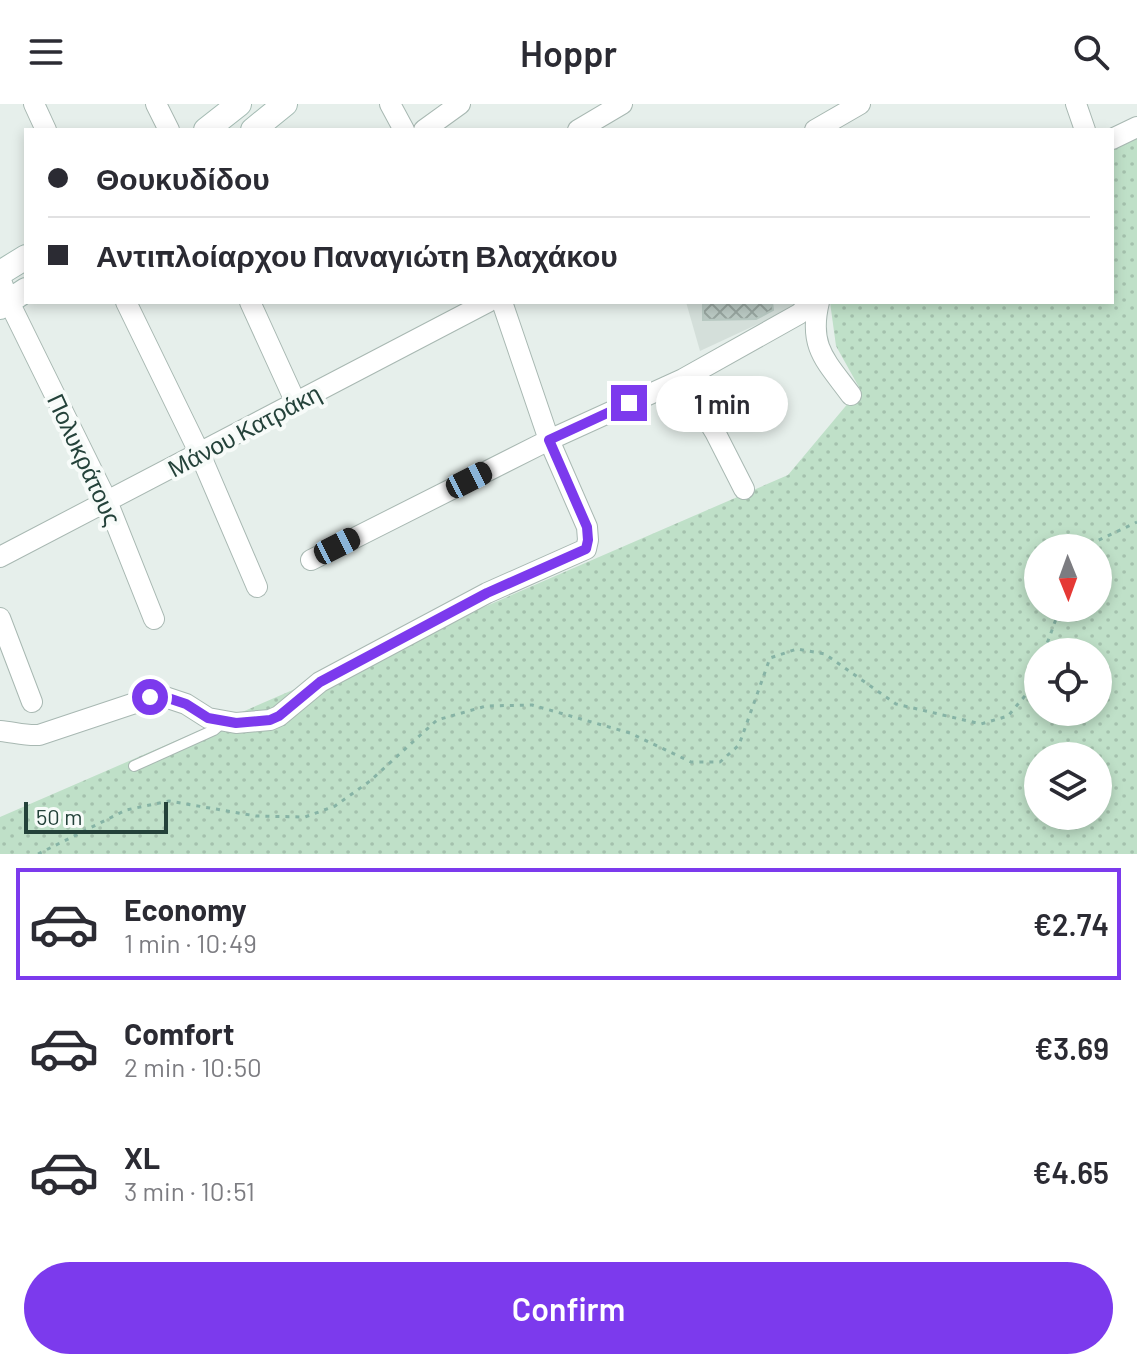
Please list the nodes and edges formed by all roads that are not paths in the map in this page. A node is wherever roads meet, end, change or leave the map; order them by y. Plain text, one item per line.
1 (34, 104) edge
2 (156, 104) edge
3 (239, 104) edge
4 (285, 104) edge
5 (390, 104) edge
6 (460, 104) edge
7 (622, 104) edge
8 (860, 104) edge
9 (1076, 104) edge
10 (832, 111) edge
11 (1137, 127) edge
12 (45, 128) edge
13 (168, 128) edge
14 (209, 128) edge
15 (255, 128) edge
16 (403, 128) edge
17 (427, 128) edge
18 (581, 128) edge
19 (817, 128) edge
20 (1084, 128) edge
21 (1114, 138) edge
22 (24, 258) edge
23 (0, 276) edge
24 (12, 300) edge
25 (127, 304) edge
26 (251, 304) edge
27 (484, 304) edge
28 (503, 304) edge
29 (810, 304) edge
30 (819, 304) edge
31 (683, 379) junction
32 (851, 395) dead end
33 (296, 403) junction
34 (549, 440) junction
35 (200, 454) junction
36 (744, 489) dead end
37 (107, 501) junction
38 (0, 557) edge
39 (311, 560) dead end
40 (257, 587) dead end
41 (0, 618) edge
42 (154, 619) dead end
43 (32, 702) dead end
44 (225, 721) junction
45 (0, 731) edge
46 (134, 766) dead end

1 - 12 street
2 - 13 street
3 - 14 street
4 - 15 street
5 - 16 street
6 - 17 street
7 - 18 street
8 - 10 street
9 - 20 street
10 - 19 street
11 - 21 street
22 - 23 street
23 - 24 street, Πολυκράτους
24 - 37 street, Πολυκράτους
25 - 35 street
26 - 33 street
27 - 33 street, Μάνου Κατράκη
28 - 34 street
29 - 31 street
30 - 32 street
31 - 34 street
31 - 36 street
33 - 35 street, Μάνου Κατράκη
34 - 39 street
34 - 44 street
35 - 37 street, Μάνου Κατράκη
35 - 40 street
37 - 38 street, Μάνου Κατράκη
37 - 42 street, Πολυκράτους
41 - 43 street
44 - 45 street
44 - 46 lane

